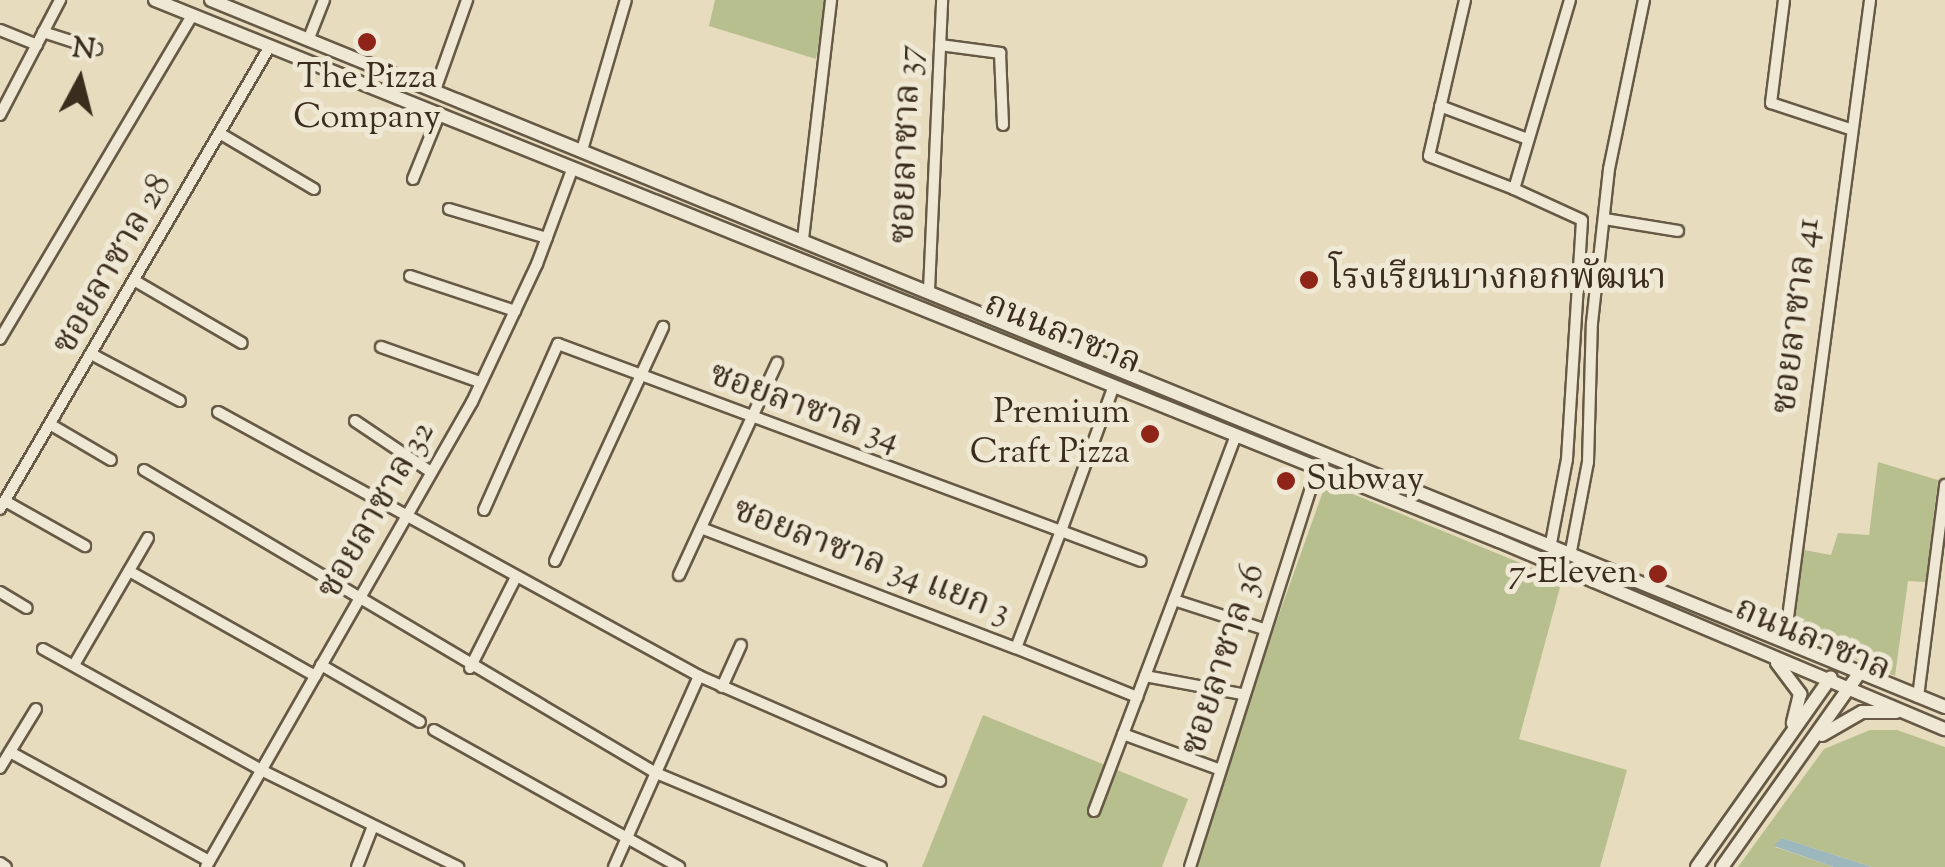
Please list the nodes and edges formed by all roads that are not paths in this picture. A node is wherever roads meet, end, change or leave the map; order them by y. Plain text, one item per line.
1 (60, 0) edge
2 (155, 0) edge
3 (211, 0) edge
4 (324, 0) edge
5 (467, 0) edge
6 (626, 0) edge
7 (831, 0) edge
8 (942, 0) edge
9 (1464, 0) edge
10 (1570, 0) edge
11 (1644, 0) edge
12 (1784, 0) edge
13 (1870, 0) edge
14 (192, 15) junction
15 (0, 30) edge
16 (44, 32) junction
17 (310, 38) junction
18 (940, 44) junction
19 (37, 45) junction
20 (270, 46) junction
21 (96, 49) dead end
22 (435, 90) junction
23 (1440, 106) junction
24 (0, 115) edge
25 (439, 115) junction
26 (1003, 125) dead end
27 (1850, 129) junction
28 (221, 134) junction
29 (1528, 140) junction
30 (582, 150) junction
31 (572, 170) junction
32 (413, 179) dead end
33 (314, 189) dead end
34 (1514, 189) junction
35 (449, 208) dead end
36 (1606, 219) junction
37 (1678, 231) dead end
38 (547, 238) junction
39 (803, 239) junction
40 (410, 276) dead end
41 (137, 282) junction
42 (929, 290) junction
43 (515, 311) junction
44 (664, 327) dead end
45 (0, 339) edge
46 (242, 344) dead end
47 (381, 346) dead end
48 (95, 356) junction
49 (777, 364) dead end
50 (640, 379) junction
51 (480, 382) junction
52 (1113, 388) junction
53 (180, 401) dead end
54 (218, 412) dead end
55 (752, 420) junction
56 (355, 421) dead end
57 (53, 426) junction
58 (1234, 438) junction
59 (1323, 451) junction
60 (111, 460) dead end
61 (144, 470) dead end
62 (1316, 471) junction
63 (431, 472) junction
64 (1945, 485) edge
65 (3, 505) edge
66 (484, 510) dead end
67 (405, 516) junction
68 (1505, 524) junction
69 (701, 528) junction
70 (1061, 531) junction
71 (148, 538) dead end
72 (1498, 541) junction
73 (1551, 543) junction
74 (85, 546) dead end
75 (1571, 551) junction
76 (555, 561) dead end
77 (1141, 561) dead end
78 (129, 571) junction
79 (679, 574) dead end
80 (516, 577) junction
81 (1932, 589) junction
82 (0, 592) edge
83 (1945, 592) edge
84 (360, 596) junction
85 (1174, 600) junction
86 (27, 608) dead end
87 (1264, 629) junction
88 (1785, 640) junction
89 (741, 645) dead end
90 (1016, 648) junction
91 (43, 649) dead end
92 (1754, 649) junction
93 (1840, 664) junction
94 (74, 665) junction
95 (321, 665) junction
96 (470, 668) junction
97 (1860, 672) junction
98 (314, 676) junction
99 (699, 676) junction
100 (1146, 676) junction
101 (1829, 681) junction
102 (722, 687) junction
103 (1849, 689) junction
104 (1242, 694) junction
105 (1137, 697) junction
106 (1918, 697) junction
107 (1945, 707) edge
108 (36, 709) dead end
109 (1922, 719) junction
110 (420, 722) dead end
111 (1945, 728) edge
112 (434, 730) dead end
113 (1123, 734) junction
114 (10, 752) junction
115 (1778, 752) junction
116 (1801, 757) junction
117 (0, 768) edge
118 (1218, 769) junction
119 (261, 770) junction
120 (656, 772) junction
121 (940, 781) dead end
122 (1094, 811) dead end
123 (372, 826) junction
124 (626, 842) junction
125 (208, 864) edge
126 (358, 867) edge
127 (458, 867) edge
128 (614, 867) edge
129 (679, 867) edge
130 (881, 867) edge
131 (1190, 867) edge
132 (1697, 867) edge
133 (1722, 867) edge

1 - 16 street
2 - 14 street, ถนนลาซาล
3 - 17 street, ถนนลาซาล
4 - 17 street
5 - 22 street
6 - 30 street
7 - 39 street
8 - 18 street, ซอยลาซาล 37
9 - 23 street
10 - 29 street
11 - 36 street
12 - 27 street
13 - 27 street, ซอยลาซาล 41
14 - 20 street, ถนนลาซาล
14 - 45 street
15 - 19 street
16 - 19 street
16 - 21 street
17 - 22 street, ถนนลาซาล
18 - 26 street
18 - 42 street, ซอยลาซาล 37
19 - 24 street
20 - 25 street, ถนนลาซาล
20 - 28 street, ซอยลาซาล 28
22 - 30 street, ถนนลาซาล
23 - 29 street
23 - 34 street
25 - 31 street, ถนนลาซาล
25 - 32 street
27 - 88 street, ซอยลาซาล 41
28 - 33 street
28 - 41 street, ซอยลาซาล 28
29 - 34 street
30 - 31 street
30 - 39 street, ถนนลาซาล
31 - 38 street, ซอยลาซาล 32
31 - 52 street, ถนนลาซาล
34 - 73 street
35 - 38 street
36 - 37 street
36 - 75 street
38 - 43 street, ซอยลาซาล 32
39 - 42 street, ถนนลาซาล
40 - 43 street
41 - 46 street
41 - 48 street, ซอยลาซาล 28
42 - 59 street, ถนนลาซาล
43 - 51 street, ซอยลาซาล 32
44 - 50 street
47 - 51 street
48 - 53 street
48 - 57 street, ซอยลาซาล 28
49 - 55 street
50 - 55 street, ซอยลาซาล 34
50 - 66 street, ซอยลาซาล 34
50 - 76 street
51 - 63 street, ซอยลาซาล 32
52 - 58 street, ถนนลาซาล
52 - 70 street
54 - 67 street
55 - 69 street
55 - 70 street, ซอยลาซาล 34
56 - 63 street
57 - 60 street
57 - 65 street, ซอยลาซาล 28
58 - 62 street, ถนนลาซาล
58 - 85 street
59 - 62 street
59 - 68 street, ถนนลาซาล
61 - 84 street
62 - 72 street, ถนนลาซาล
62 - 87 street, ซอยลาซาล 36
63 - 67 street, ซอยลาซาล 32
64 - 81 street
65 - 74 street
67 - 80 street
67 - 84 street, ซอยลาซาล 32
68 - 72 street
68 - 73 street, ถนนลาซาล
69 - 79 street
69 - 90 street, ซอยลาซาล 34 แยก 3
70 - 77 street, ซอยลาซาล 34
70 - 90 street, ซอยลาซาล 34 แยก 3
71 - 78 street
72 - 92 street, ถนนลาซาล
73 - 75 street, ถนนลาซาล
75 - 88 street, ถนนลาซาล
78 - 94 street
78 - 98 street
80 - 96 street
80 - 99 street
81 - 83 street
81 - 106 street
82 - 86 street
84 - 95 street, ซอยลาซาล 32
84 - 96 street
85 - 87 street
85 - 100 street
87 - 104 street, ซอยลาซาล 36
88 - 93 street, ถนนลาซาล
89 - 102 street
90 - 105 street
91 - 94 street
92 - 101 street, ถนนลาซาล
92 - 115 street
93 - 97 street, ถนนลาซาล
93 - 101 street
94 - 119 street
95 - 98 street, ซอยลาซาล 32
95 - 110 street
96 - 120 street
97 - 103 street
97 - 106 street, ถนนลาซาล
98 - 119 street, ซอยลาซาล 32
99 - 102 street
99 - 120 street
100 - 104 street
100 - 105 street
101 - 103 street, ถนนลาซาล
101 - 115 street
102 - 121 street
103 - 109 street, ถนนลาซาล
103 - 116 street
104 - 118 street, ซอยลาซาล 36
105 - 113 street
106 - 107 street, ถนนลาซาล
108 - 114 street
109 - 111 street, ถนนลาซาล
109 - 116 street
112 - 124 street
113 - 118 street
113 - 122 street
114 - 117 street
114 - 125 street
115 - 132 street
116 - 133 street
118 - 131 street, ซอยลาซาล 36
119 - 123 street
119 - 125 street, ซอยลาซาล 32
120 - 124 street
120 - 130 street
123 - 126 street
123 - 127 street
124 - 128 street
124 - 129 street

